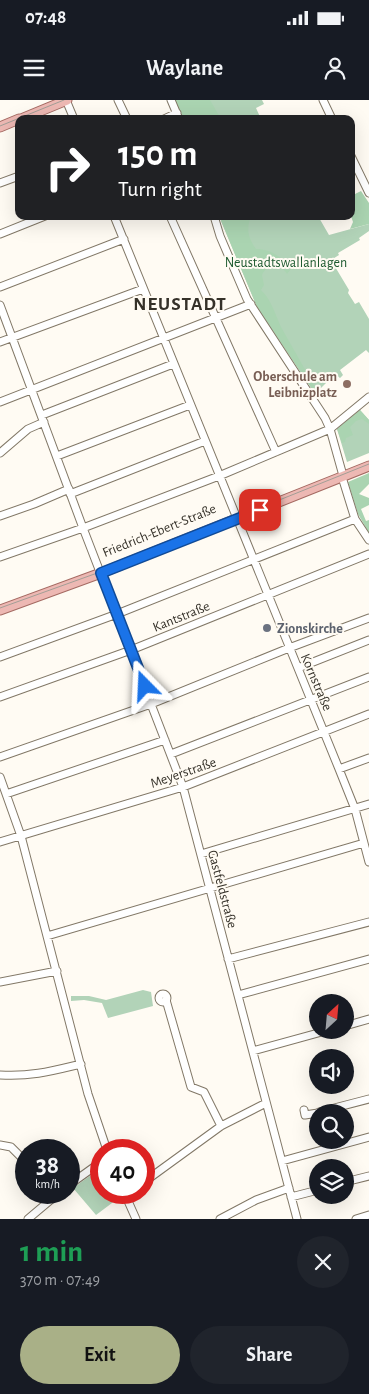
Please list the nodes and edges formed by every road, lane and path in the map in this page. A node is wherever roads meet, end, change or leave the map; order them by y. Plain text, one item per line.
1 (67, 100) edge
2 (75, 100) edge
3 (118, 100) edge
4 (171, 100) edge
5 (323, 100) edge
6 (30, 115) edge
7 (73, 115) edge
8 (125, 115) edge
9 (178, 115) edge
10 (330, 115) edge
11 (15, 121) edge
12 (0, 127) edge
13 (355, 164) edge
14 (15, 177) edge
15 (0, 183) edge
16 (369, 193) edge
17 (35, 220) edge
18 (116, 220) edge
19 (172, 220) edge
20 (215, 220) edge
21 (0, 234) edge
22 (124, 239) junction
23 (0, 287) edge
24 (143, 289) junction
25 (251, 304) junction
26 (0, 305) edge
27 (216, 318) junction
28 (12, 338) junction
29 (163, 338) junction
30 (0, 342) edge
31 (173, 364) junction
32 (32, 389) junction
33 (369, 397) edge
34 (0, 402) edge
35 (190, 405) junction
36 (43, 418) junction
37 (330, 429) junction
38 (205, 440) junction
39 (276, 452) junction
40 (0, 453) edge
41 (57, 456) junction
42 (369, 461) edge
43 (369, 466) edge
44 (342, 474) junction
45 (219, 476) junction
46 (70, 491) junction
47 (0, 516) edge
48 (236, 517) junction
49 (355, 519) junction
50 (83, 528) junction
51 (369, 540) edge
52 (369, 554) edge
53 (0, 557) edge
54 (254, 560) junction
55 (100, 571) junction
56 (268, 595) junction
57 (0, 605) edge
58 (0, 610) edge
59 (118, 614) junction
60 (369, 618) edge
61 (369, 640) edge
62 (289, 648) junction
63 (131, 650) junction
64 (0, 657) edge
65 (298, 668) junction
66 (369, 677) edge
67 (0, 697) edge
68 (311, 700) junction
69 (151, 704) junction
70 (369, 714) edge
71 (325, 732) junction
72 (165, 740) junction
73 (171, 754) junction
74 (0, 757) edge
75 (369, 758) edge
76 (340, 769) junction
77 (0, 777) edge
78 (183, 787) junction
79 (4, 791) edge
80 (369, 804) edge
81 (355, 808) junction
82 (21, 836) junction
83 (0, 842) edge
84 (364, 843) junction
85 (201, 854) junction
86 (369, 862) edge
87 (210, 888) junction
88 (369, 922) edge
89 (48, 936) junction
90 (228, 959) junction
91 (369, 959) edge
92 (57, 970) junction
93 (0, 982) edge
94 (238, 995) junction
95 (166, 1000) dead end
96 (369, 1019) edge
97 (354, 1023) edge
98 (309, 1036) edge
99 (253, 1051) junction
100 (81, 1064) junction
101 (0, 1075) edge
102 (369, 1099) edge
103 (266, 1102) junction
104 (351, 1104) edge
105 (304, 1110) dead end
106 (309, 1114) edge
107 (220, 1126) junction
108 (369, 1137) edge
109 (103, 1139) edge
110 (0, 1145) edge
111 (15, 1151) edge
112 (282, 1161) junction
113 (155, 1174) edge
114 (369, 1176) edge
115 (354, 1180) edge
116 (289, 1188) junction
117 (309, 1192) edge
118 (291, 1197) junction
119 (45, 1204) edge
120 (130, 1204) edge
121 (369, 1216) edge
122 (28, 1219) edge
123 (136, 1219) edge
124 (220, 1219) edge
125 (297, 1219) edge
126 (356, 1219) edge

1 - 2 main road
1 - 6 main road
1 - 7 street
3 - 8 street
4 - 9 street
5 - 10 street
11 - 12 main road
13 - 16 street
14 - 15 street
17 - 21 street
18 - 22 street, Kornstraße
19 - 27 street
20 - 25 street
22 - 23 street
22 - 24 street, Kornstraße
24 - 28 street
24 - 29 street, Kornstraße
25 - 27 street
25 - 37 street
26 - 28 street, Gastfeldstraße
27 - 29 street
27 - 39 street
28 - 30 street
28 - 32 street, Gastfeldstraße
29 - 31 street, Kornstraße
29 - 32 street
31 - 35 street, Kornstraße
31 - 36 street
32 - 34 street
32 - 36 street, Gastfeldstraße
33 - 37 street
35 - 38 street, Kornstraße
35 - 41 street
36 - 40 street
36 - 41 street, Gastfeldstraße
37 - 39 street
37 - 44 street
38 - 45 street, Kornstraße
38 - 46 street
39 - 45 street
41 - 46 street, Gastfeldstraße
42 - 44 main road, Friedrich-Ebert-Straße
43 - 44 main road, Friedrich-Ebert-Straße
44 - 48 main road, Friedrich-Ebert-Straße
44 - 49 street
45 - 48 street, Kornstraße
45 - 50 street
46 - 47 street
46 - 50 street, Gastfeldstraße
48 - 54 street, Kornstraße
48 - 55 main road, Friedrich-Ebert-Straße
49 - 51 street
49 - 54 street
50 - 53 street
50 - 55 street, Gastfeldstraße
52 - 56 street, Kantstraße
54 - 56 street, Kornstraße
54 - 59 street
55 - 57 main road, Friedrich-Ebert-Straße
55 - 58 main road, Friedrich-Ebert-Straße
55 - 59 street, Gastfeldstraße
56 - 62 street, Kornstraße
56 - 63 street, Kantstraße
59 - 63 street, Gastfeldstraße
59 - 64 street
60 - 62 street
61 - 65 street
62 - 65 street, Kornstraße
62 - 69 street
63 - 67 street, Kantstraße
63 - 69 street, Gastfeldstraße
65 - 68 street, Kornstraße
66 - 68 street
68 - 71 street, Kornstraße
68 - 73 street
69 - 72 street, Gastfeldstraße
69 - 74 street
70 - 71 street, Meyerstraße
71 - 76 street, Kornstraße
71 - 78 street, Meyerstraße
72 - 73 street, Gastfeldstraße
72 - 79 street
73 - 78 street, Gastfeldstraße
75 - 76 street
76 - 81 street, Kornstraße
77 - 79 street
78 - 82 street, Meyerstraße
78 - 85 street, Gastfeldstraße
79 - 82 street
80 - 81 street
81 - 84 street, Kornstraße
81 - 85 street
82 - 83 street, Meyerstraße
82 - 89 street
84 - 86 street, Kornstraße
84 - 87 street
85 - 87 street, Gastfeldstraße
87 - 89 street
87 - 90 street, Gastfeldstraße
88 - 90 street
89 - 92 street
90 - 94 street, Gastfeldstraße
91 - 94 street
92 - 93 street
92 - 100 street
94 - 99 street, Gastfeldstraße
95 - 107 street
96 - 97 street
98 - 99 street
99 - 103 street, Gastfeldstraße
100 - 101 street
100 - 109 street
102 - 104 street
103 - 107 street
103 - 112 street, Gastfeldstraße
105 - 106 street
107 - 113 street
108 - 112 street
110 - 111 street
112 - 116 street, Gastfeldstraße
114 - 115 street
116 - 118 street, Gastfeldstraße
116 - 124 street
117 - 118 street
118 - 125 street, Gastfeldstraße
119 - 122 street
120 - 123 street
121 - 126 street

